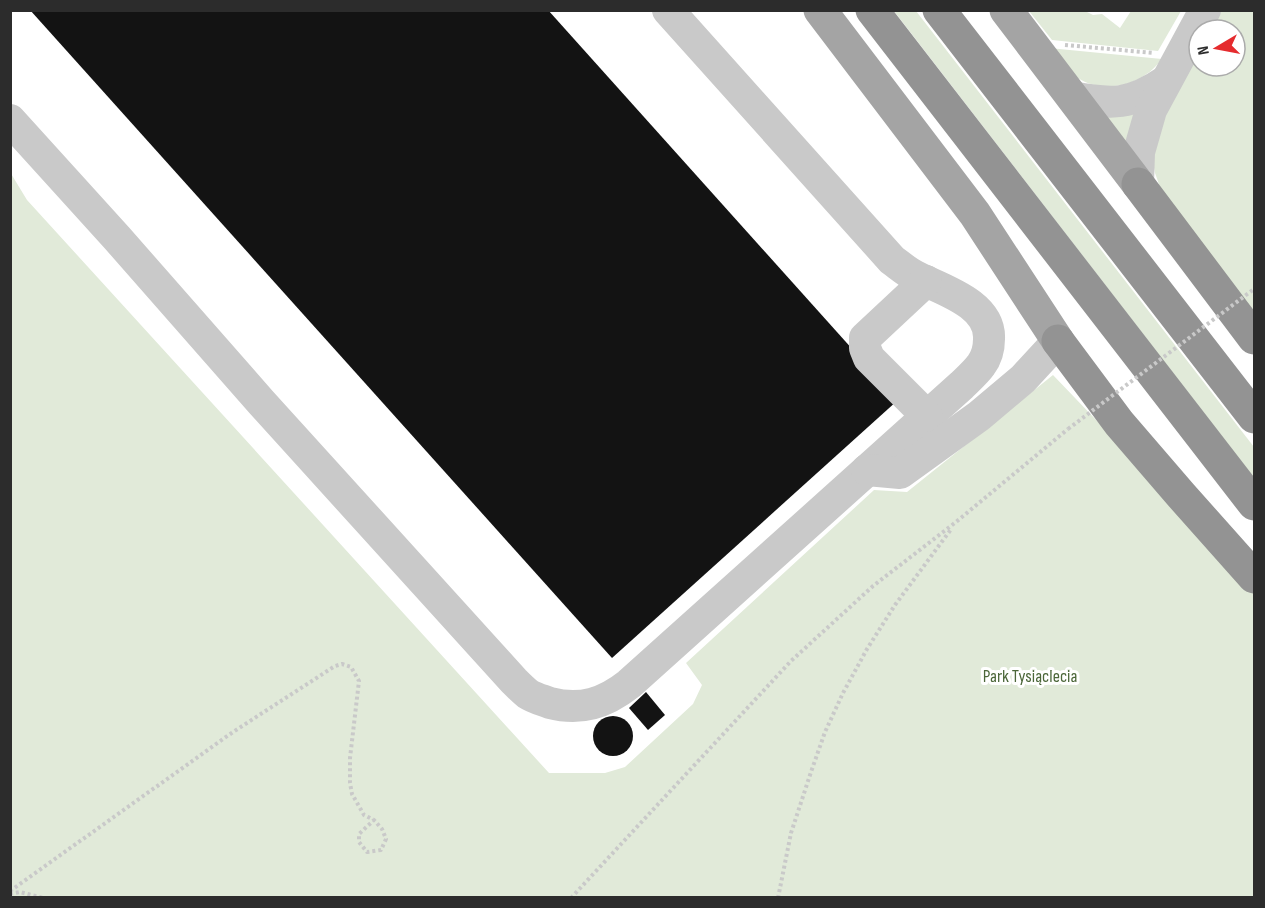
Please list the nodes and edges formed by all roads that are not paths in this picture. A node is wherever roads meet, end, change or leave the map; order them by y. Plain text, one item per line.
1 (668, 10) edge
2 (820, 10) edge
3 (872, 10) edge
4 (939, 10) edge
5 (1006, 10) edge
6 (1205, 10) edge
7 (1163, 68) junction
8 (1072, 97) junction
9 (10, 120) edge
10 (1138, 184) junction
11 (927, 281) junction
12 (1254, 338) edge
13 (1058, 341) junction
14 (927, 416) junction
15 (1254, 417) edge
16 (867, 470) junction
17 (1254, 504) edge
18 (1254, 577) edge

1 - 11 street
2 - 13 main road
3 - 17 highway
4 - 15 highway
5 - 8 main road
6 - 7 street
7 - 8 street
7 - 10 street
8 - 10 main road
9 - 16 street
10 - 12 highway
11 - 14 street
11 - 14 street
13 - 16 street
13 - 18 highway
14 - 16 street

